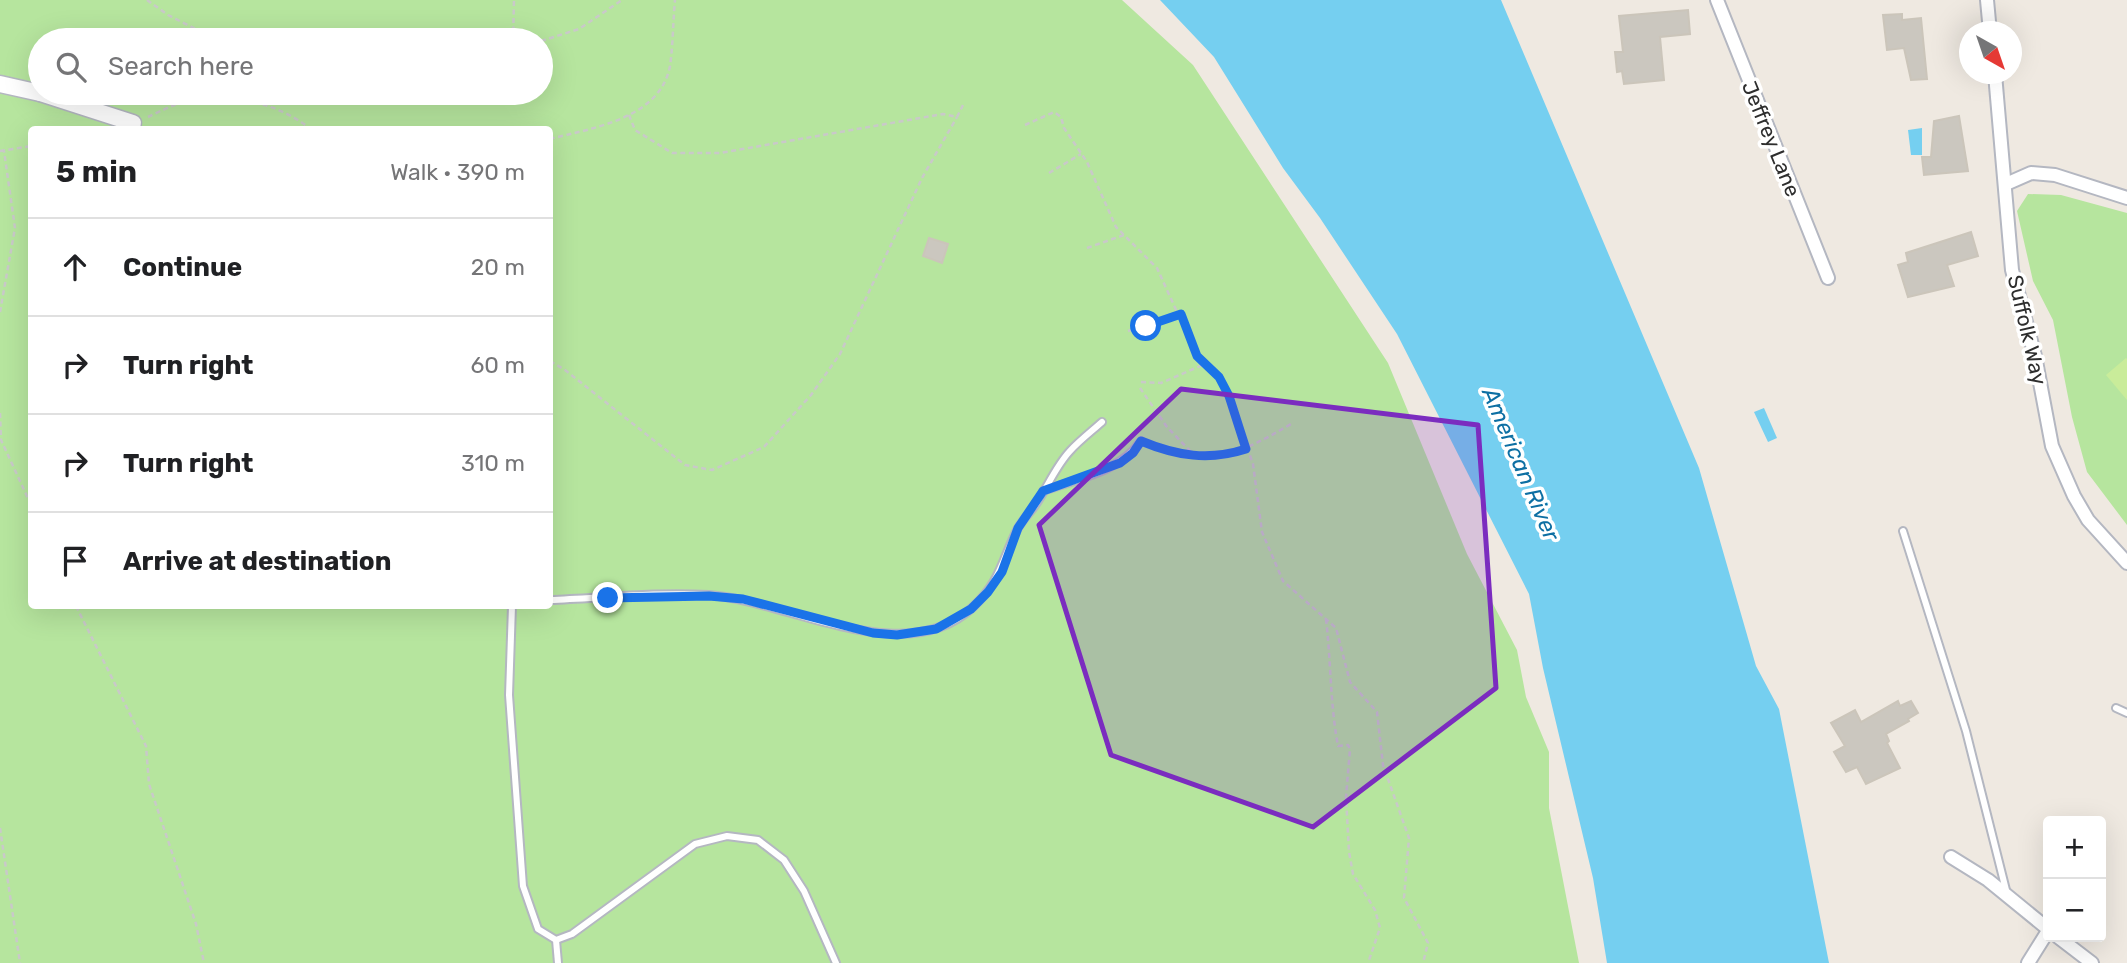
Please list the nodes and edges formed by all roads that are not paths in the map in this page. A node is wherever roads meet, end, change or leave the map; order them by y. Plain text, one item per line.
1 (1717, 0) edge
2 (1987, 0) edge
3 (1989, 21) edge
4 (0, 84) edge
5 (1996, 84) edge
6 (28, 90) edge
7 (76, 105) edge
8 (139, 126) edge
9 (2006, 184) junction
10 (2127, 198) edge
11 (1828, 278) dead end
12 (1102, 422) dead end
13 (1141, 441) road end
14 (1043, 491) junction
15 (1903, 531) dead end
16 (2127, 563) edge
17 (553, 600) edge
18 (512, 609) edge
19 (2116, 708) dead end
20 (2127, 713) edge
21 (1951, 858) dead end
22 (2008, 895) junction
23 (2043, 926) edge
24 (2043, 938) edge
25 (556, 940) junction
26 (2065, 942) edge
27 (558, 963) edge
28 (836, 963) edge
29 (2028, 963) edge
30 (2092, 963) edge

1 - 11 street, Jeffrey Lane
2 - 3 street
4 - 6 street
5 - 9 street, Suffolk Way
7 - 8 street
9 - 10 street
9 - 16 street, Suffolk Way
12 - 14 lane
13 - 14 lane
14 - 17 lane
15 - 22 lane
18 - 25 lane
19 - 20 lane
21 - 22 street
22 - 23 street
24 - 29 street
25 - 27 lane
25 - 28 lane
26 - 30 street

